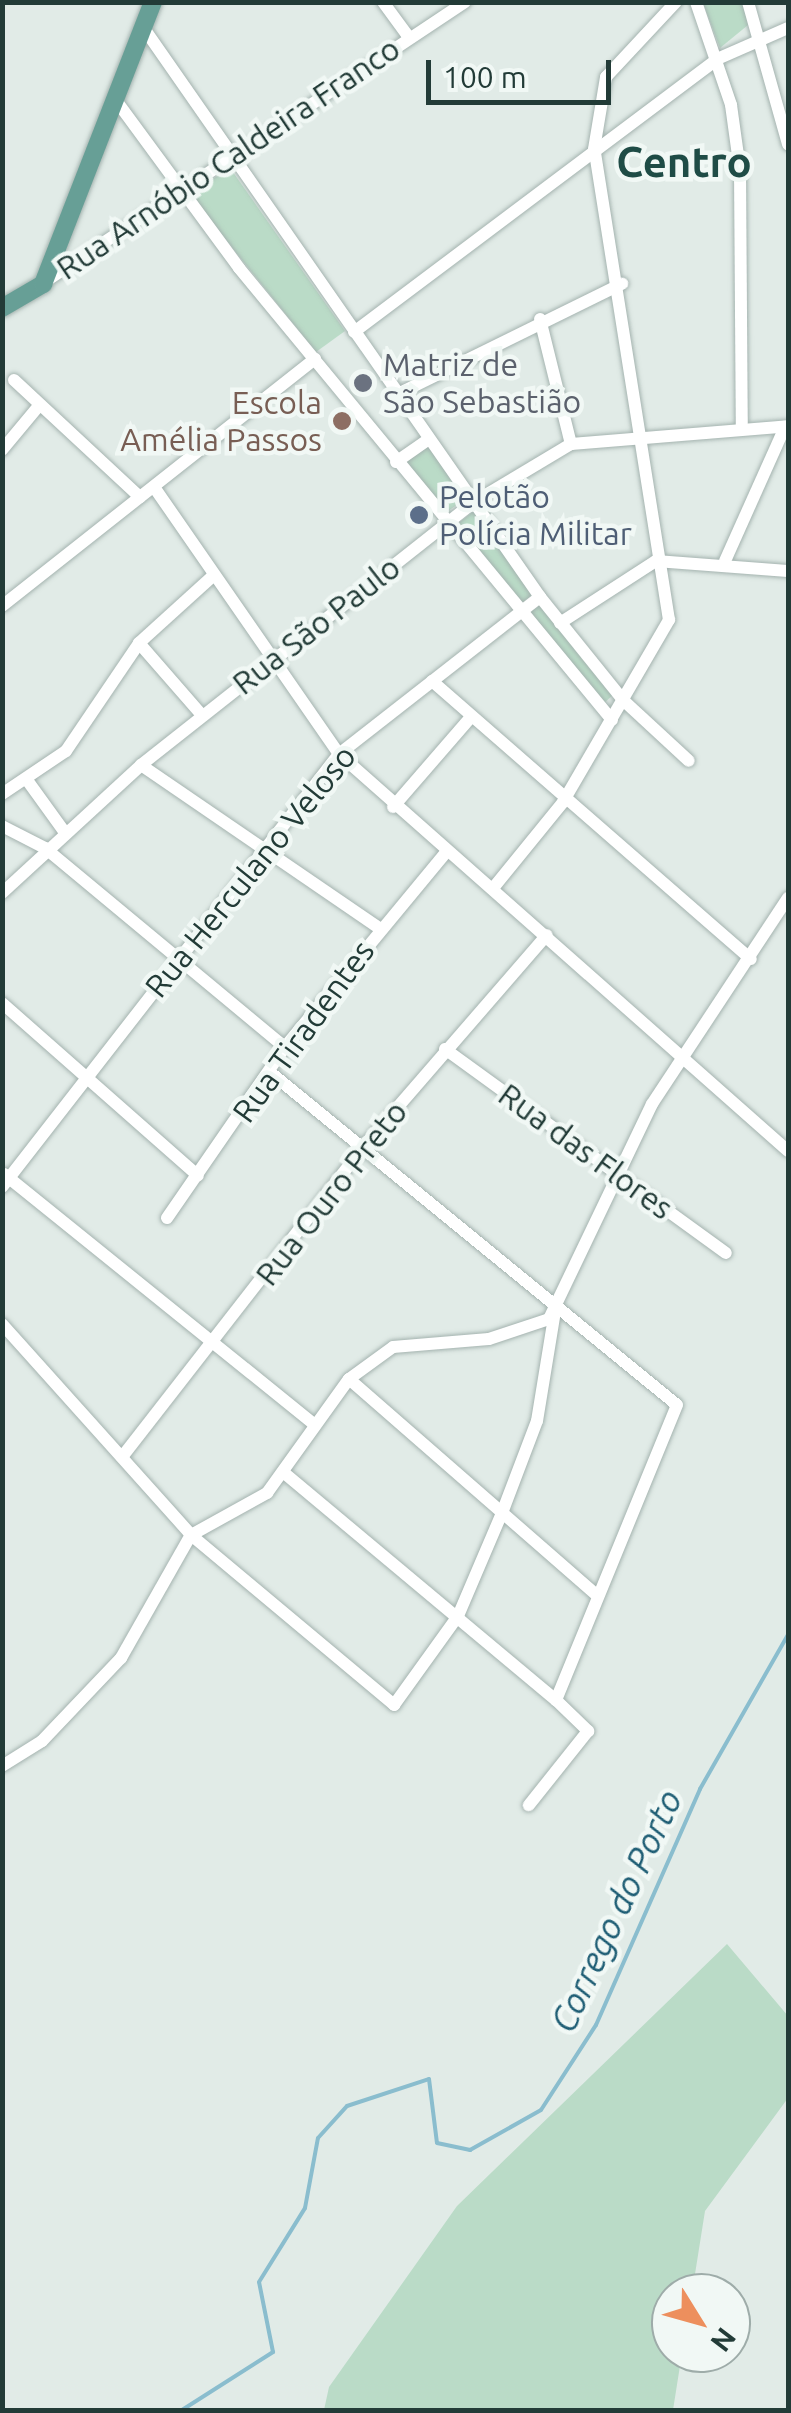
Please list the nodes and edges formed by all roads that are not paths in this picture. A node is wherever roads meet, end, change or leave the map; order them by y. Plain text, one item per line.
1 (153, 2) edge
2 (383, 2) edge
3 (466, 2) edge
4 (676, 2) edge
5 (696, 2) edge
6 (748, 2) edge
7 (143, 28) junction
8 (788, 28) edge
9 (408, 36) junction
10 (756, 36) junction
11 (717, 59) junction
12 (115, 99) junction
13 (788, 144) edge
14 (594, 149) junction
15 (229, 157) junction
16 (183, 190) junction
17 (42, 284) junction
18 (622, 284) junction
19 (2, 308) edge
20 (540, 319) junction
21 (354, 332) junction
22 (315, 359) junction
23 (14, 380) dead end
24 (398, 394) junction
25 (37, 408) junction
26 (786, 426) edge
27 (742, 429) junction
28 (640, 433) junction
29 (429, 439) junction
30 (571, 444) junction
31 (2, 450) edge
32 (396, 462) junction
33 (154, 486) junction
34 (140, 497) junction
35 (474, 502) junction
36 (448, 522) junction
37 (656, 561) junction
38 (725, 561) junction
39 (788, 571) edge
40 (213, 576) junction
41 (540, 596) junction
42 (2, 606) edge
43 (520, 613) junction
44 (560, 623) junction
45 (139, 644) junction
46 (276, 659) junction
47 (432, 680) junction
48 (624, 701) junction
49 (201, 714) junction
50 (470, 718) junction
51 (612, 720) junction
52 (339, 754) junction
53 (689, 762) dead end
54 (141, 764) junction
55 (27, 780) junction
56 (2, 794) edge
57 (563, 802) junction
58 (393, 806) junction
59 (2, 826) edge
60 (63, 830) junction
61 (267, 846) junction
62 (45, 848) junction
63 (447, 852) junction
64 (494, 888) junction
65 (2, 893) edge
66 (788, 898) edge
67 (378, 927) junction
68 (546, 935) junction
69 (752, 959) junction
70 (175, 961) junction
71 (2, 1003) edge
72 (285, 1047) junction
73 (445, 1049) junction
74 (686, 1055) junction
75 (271, 1073) junction
76 (88, 1075) junction
77 (364, 1146) junction
78 (788, 1152) edge
79 (615, 1171) junction
80 (198, 1176) junction
81 (4, 1179) edge
82 (168, 1218) dead end
83 (726, 1253) dead end
84 (556, 1305) junction
85 (2, 1324) edge
86 (212, 1347) junction
87 (350, 1380) junction
88 (314, 1424) junction
89 (122, 1457) junction
90 (283, 1472) junction
91 (502, 1514) junction
92 (191, 1535) junction
93 (598, 1596) junction
94 (458, 1616) junction
95 (556, 1700) junction
96 (2, 1766) edge
97 (528, 1805) dead end

1 - 7 main road
2 - 9 street
3 - 9 street, Rua Arnóbio Caldeira Franco
4 - 14 street
5 - 11 street
6 - 10 street
7 - 12 main road
7 - 15 street
8 - 10 street
9 - 15 street, Rua Arnóbio Caldeira Franco
10 - 11 street
10 - 13 street
11 - 14 street
11 - 27 street
12 - 16 street
12 - 17 main road
14 - 18 street
14 - 21 street
15 - 16 street, Rua Arnóbio Caldeira Franco
15 - 21 street
16 - 17 street, Rua Arnóbio Caldeira Franco
16 - 22 street
17 - 19 main road
18 - 20 street
18 - 28 street
20 - 24 street
20 - 30 street
21 - 24 street
22 - 32 street
22 - 33 street
23 - 25 street
24 - 29 street
25 - 31 street
25 - 34 street
26 - 27 street, Rua São Paulo
26 - 38 street
27 - 28 street, Rua São Paulo
28 - 30 street, Rua São Paulo
28 - 37 street
29 - 32 street
29 - 35 street
30 - 35 street, Rua São Paulo
32 - 36 street
33 - 34 street
33 - 40 street
34 - 42 street
35 - 36 street, Rua São Paulo
35 - 41 street
36 - 43 street
36 - 46 street, Rua São Paulo
37 - 38 street
37 - 44 street
37 - 48 street
38 - 39 street
40 - 45 street
40 - 46 street
41 - 43 street, Rua Herculano Veloso
41 - 44 street
43 - 47 street, Rua Herculano Veloso
43 - 51 street
44 - 48 street
45 - 49 street
45 - 55 street
46 - 49 street, Rua São Paulo
46 - 52 street
47 - 50 street
47 - 52 street, Rua Herculano Veloso
48 - 51 street
48 - 53 street
49 - 54 street, Rua São Paulo
50 - 57 street
50 - 58 street
51 - 57 street
52 - 58 street
52 - 61 street, Rua Herculano Veloso
54 - 60 street, Rua São Paulo
54 - 61 street
55 - 56 street
55 - 60 street
57 - 64 street
57 - 69 street
58 - 63 street
59 - 62 street
60 - 62 street, Rua São Paulo
61 - 67 street
61 - 70 street, Rua Herculano Veloso
62 - 65 street, Rua São Paulo
62 - 70 street
63 - 64 street
63 - 67 street, Rua Tiradentes
64 - 68 street
66 - 69 street
67 - 72 street, Rua Tiradentes
68 - 73 street, Rua Ouro Preto
68 - 74 street
69 - 74 street
70 - 72 street
70 - 76 street, Rua Herculano Veloso
71 - 76 street
72 - 75 street, Rua Tiradentes
73 - 77 street, Rua Ouro Preto
73 - 79 street, Rua das Flores
74 - 78 street
74 - 79 street
75 - 77 street
75 - 80 street, Rua Tiradentes
76 - 80 street
76 - 81 street, Rua Herculano Veloso
77 - 84 street
77 - 86 street, Rua Ouro Preto
79 - 83 street, Rua das Flores
79 - 84 street
80 - 82 street, Rua Tiradentes
81 - 86 street
84 - 87 street
84 - 91 street
84 - 93 street
85 - 89 street
86 - 88 street
86 - 89 street, Rua Ouro Preto
87 - 88 street
87 - 91 street
88 - 90 street
89 - 92 street
90 - 92 street
90 - 94 street
91 - 93 street
91 - 94 street
92 - 94 street
92 - 96 street
93 - 95 street
94 - 95 street
95 - 97 street

